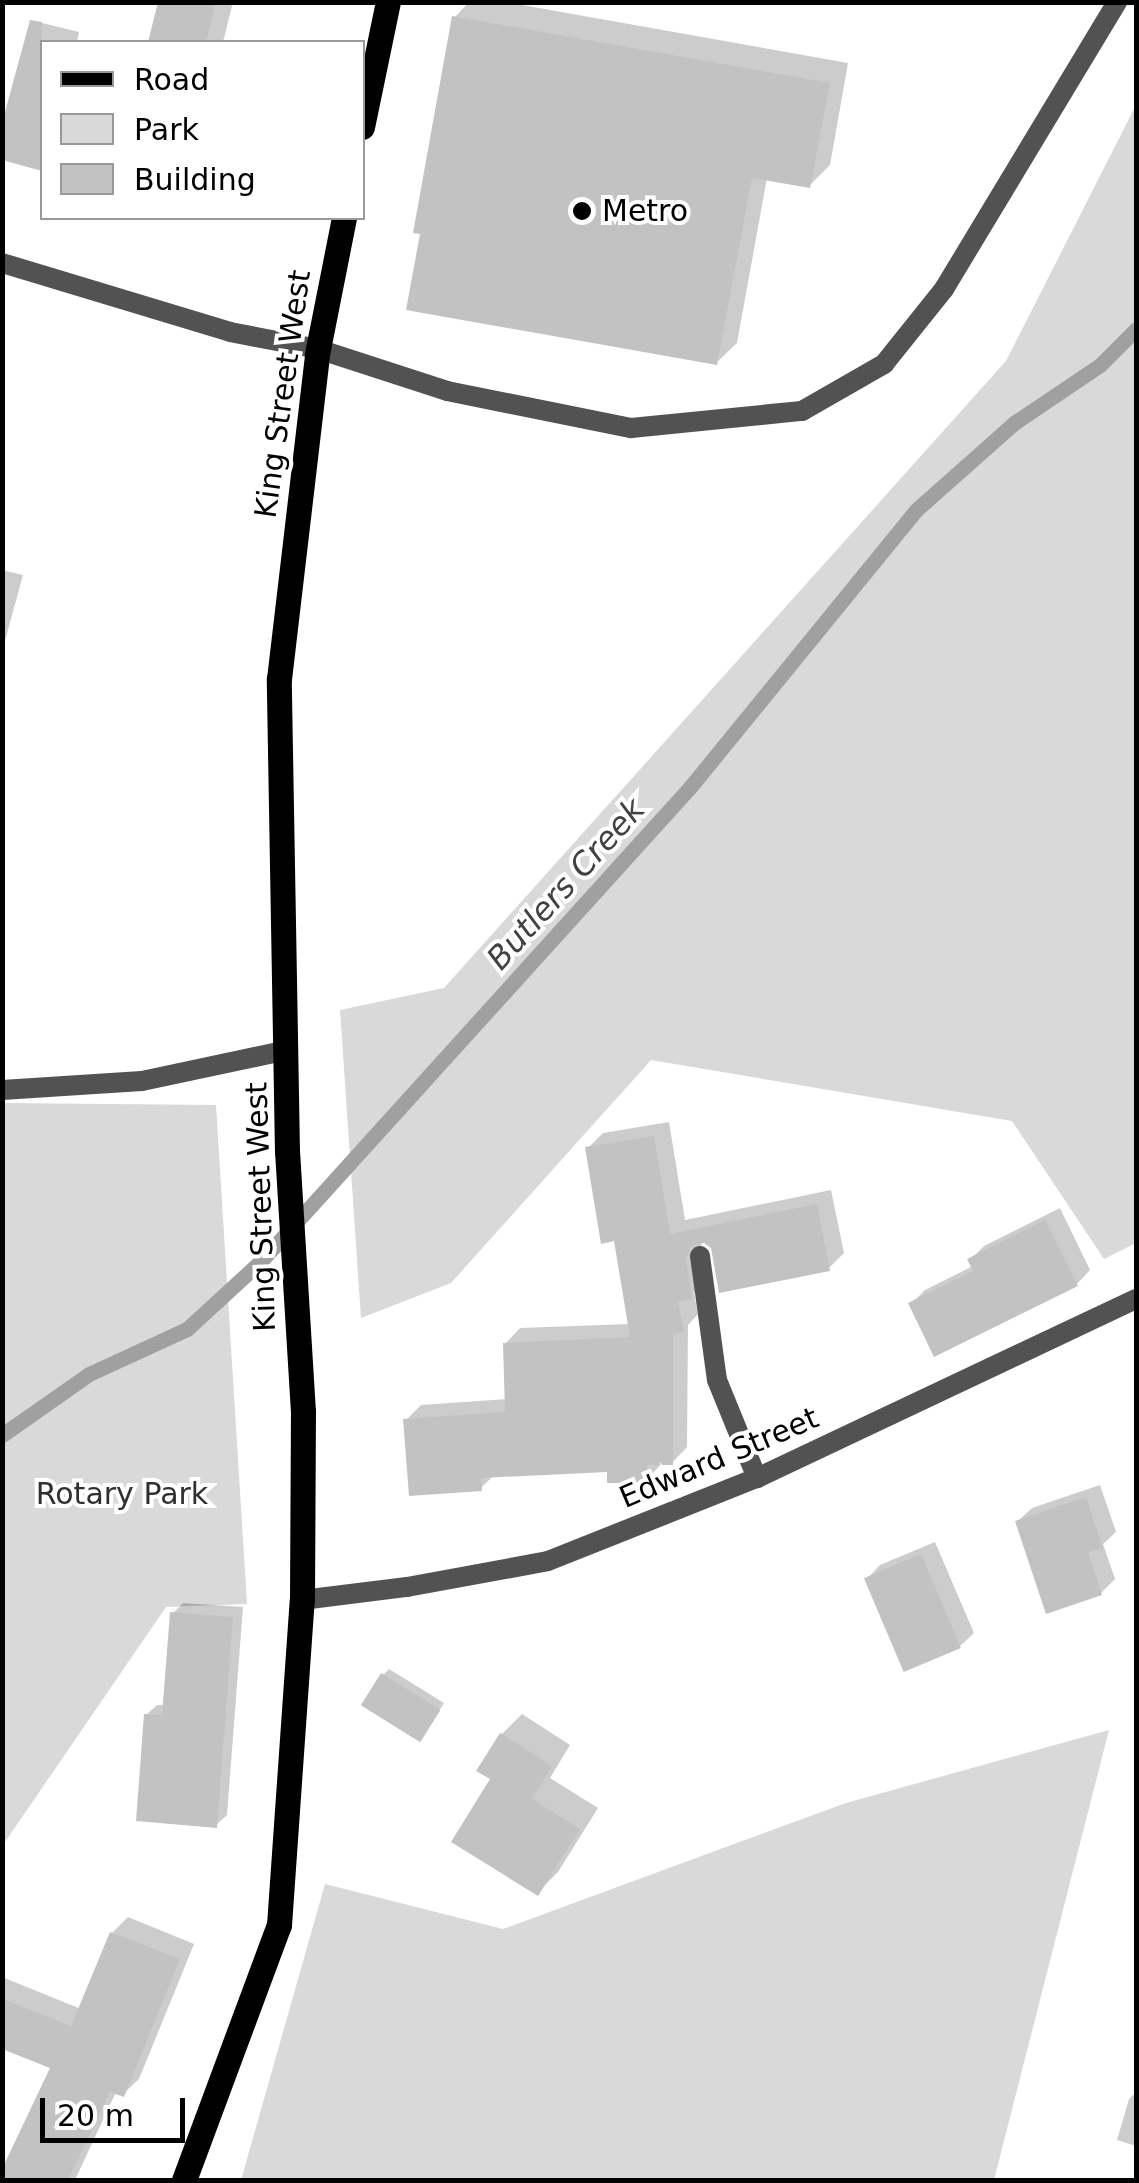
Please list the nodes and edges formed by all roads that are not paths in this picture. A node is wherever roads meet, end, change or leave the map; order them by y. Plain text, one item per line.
1 (388, 2) edge
2 (1117, 2) edge
3 (365, 113) edge
4 (344, 220) edge
5 (2, 264) edge
6 (318, 349) junction
7 (288, 1050) junction
8 (2, 1090) edge
9 (700, 1256) dead end
10 (1136, 1299) edge
11 (758, 1478) junction
12 (302, 1600) junction
13 (184, 2180) edge

1 - 3 main road
2 - 6 street
4 - 6 main road, King Street West
5 - 6 street
6 - 7 main road, King Street West
7 - 8 street
7 - 12 main road, King Street West
9 - 11 street
10 - 11 street, Edward Street
11 - 12 street, Edward Street
12 - 13 main road, King Street West

